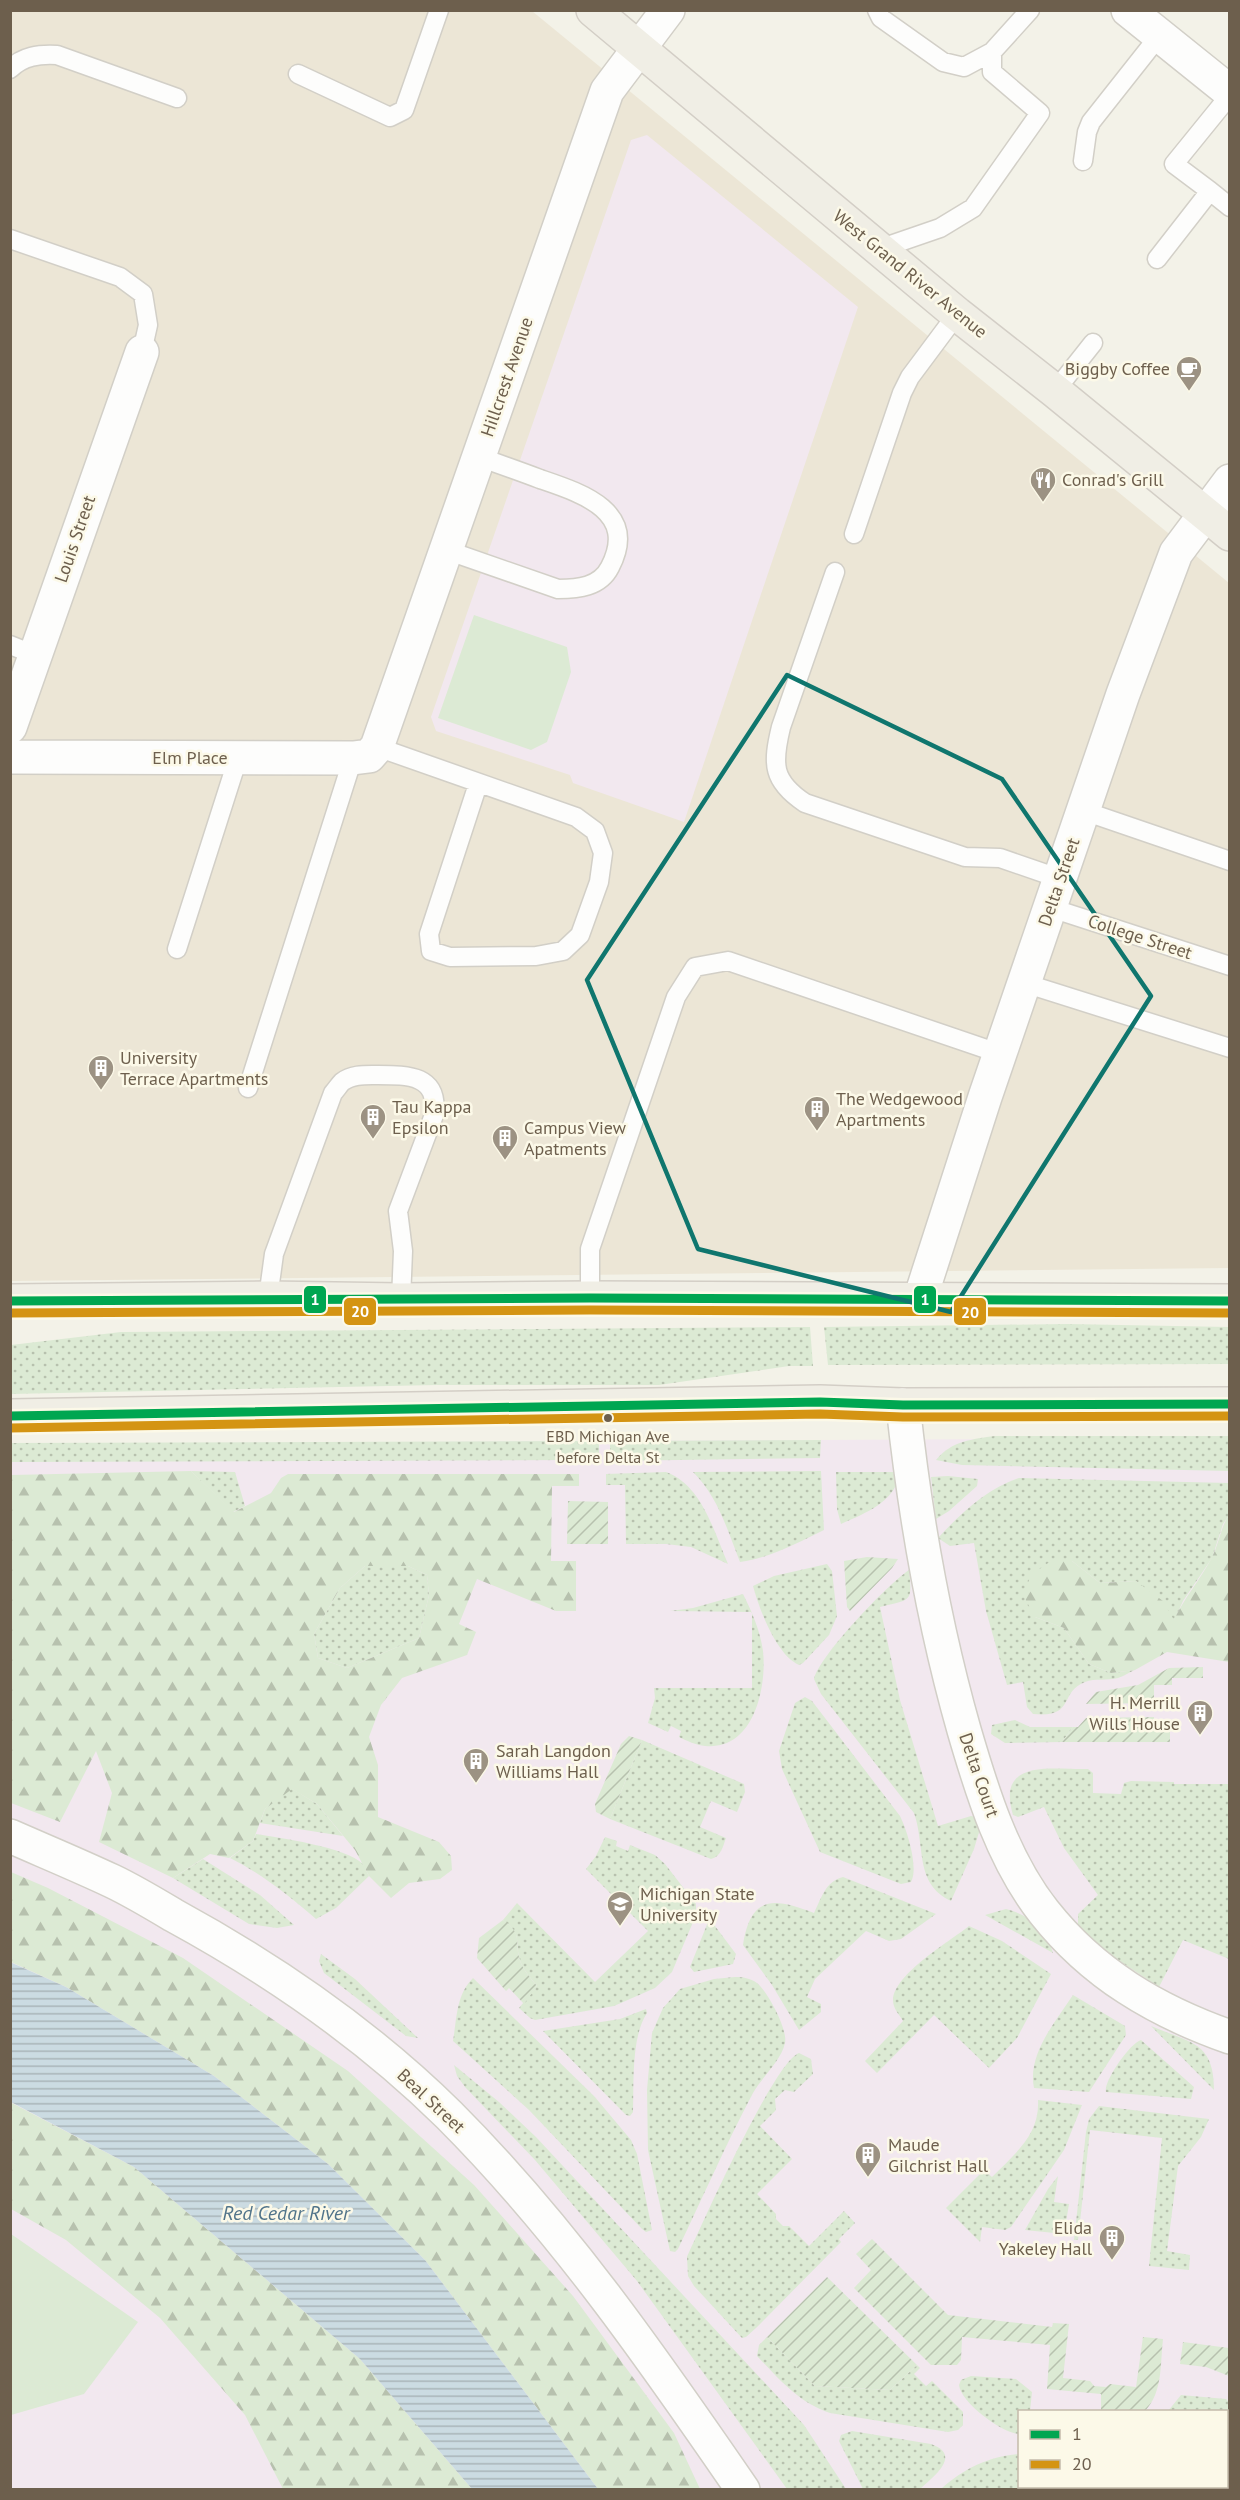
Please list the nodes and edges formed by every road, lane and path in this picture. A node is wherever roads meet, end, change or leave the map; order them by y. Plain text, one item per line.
1 (439, 10) edge
2 (593, 10) edge
3 (668, 10) edge
4 (877, 10) edge
5 (1030, 10) edge
6 (1128, 10) edge
7 (1159, 36) junction
8 (639, 49) junction
9 (992, 52) junction
10 (10, 69) edge
11 (298, 74) dead end
12 (1230, 93) edge
13 (177, 98) dead end
14 (1083, 161) dead end
15 (1210, 191) junction
16 (1230, 207) edge
17 (10, 239) edge
18 (879, 249) junction
19 (1157, 259) dead end
20 (957, 314) junction
21 (1093, 343) dead end
22 (142, 351) joint
23 (1055, 391) junction
24 (479, 457) junction
25 (1230, 481) edge
26 (1205, 514) junction
27 (854, 534) dead end
28 (1230, 534) edge
29 (446, 550) junction
30 (835, 572) dead end
31 (23, 650) edge
32 (10, 726) edge
33 (366, 754) junction
34 (10, 757) edge
35 (238, 758) junction
36 (478, 784) junction
37 (1084, 811) junction
38 (1230, 861) edge
39 (1056, 893) junction
40 (177, 949) dead end
41 (1230, 966) edge
42 (1024, 983) junction
43 (1230, 1048) edge
44 (1001, 1054) junction
45 (248, 1088) dead end
46 (268, 1298) junction
47 (590, 1298) junction
48 (920, 1299) junction
49 (10, 1300) edge
50 (401, 1300) junction
51 (1230, 1301) edge
52 (1230, 1404) edge
53 (903, 1405) junction
54 (10, 1416) edge
55 (10, 1836) edge
56 (1230, 2037) edge
57 (743, 2490) edge

1 - 11 lane
2 - 8 main road, West Grand River Avenue
3 - 8 street, Hillcrest Avenue
4 - 9 lane
5 - 9 lane
6 - 7 street
7 - 12 street
7 - 14 lane
8 - 18 main road, West Grand River Avenue
8 - 24 street, Hillcrest Avenue
9 - 18 lane
10 - 13 lane
12 - 15 lane
15 - 16 lane
15 - 19 lane
17 - 22 lane
18 - 20 main road, West Grand River Avenue
20 - 23 main road, West Grand River Avenue
20 - 27 lane
21 - 23 lane
22 - 31 street, Louis Street
23 - 26 main road, West Grand River Avenue
24 - 29 street, Hillcrest Avenue
24 - 29 lane
25 - 26 street, Delta Street
26 - 28 main road, West Grand River Avenue
26 - 37 street, Delta Street
29 - 33 street, Hillcrest Avenue
30 - 39 lane, College Street
31 - 32 street, Louis Street
33 - 35 street, Elm Place
33 - 36 lane
33 - 45 lane
34 - 35 street, Elm Place
35 - 40 lane
36 - 36 lane
37 - 38 lane
37 - 39 street, Delta Street
39 - 41 lane, College Street
39 - 42 street, Delta Street
42 - 43 lane
42 - 44 street, Delta Street
44 - 47 lane
44 - 48 street, Delta Street
46 - 49 main road
46 - 50 main road
46 - 50 lane
47 - 48 main road
47 - 50 main road
48 - 51 main road
52 - 53 main road
53 - 54 main road
53 - 56 street, Delta Court
55 - 57 street, Beal Street

